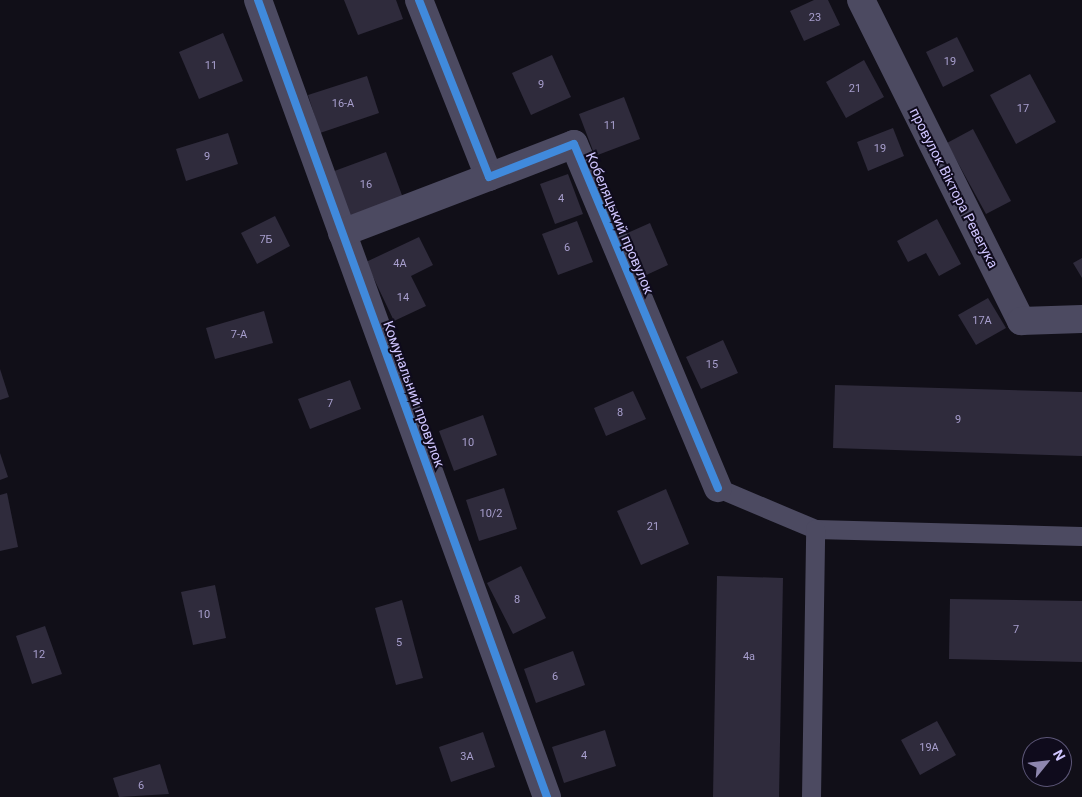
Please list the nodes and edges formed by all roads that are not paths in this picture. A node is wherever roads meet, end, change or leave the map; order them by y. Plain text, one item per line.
1 (258, 0) edge
2 (419, 0) edge
3 (861, 0) edge
4 (489, 177) junction
5 (342, 234) junction
6 (1082, 319) edge
7 (718, 488) joint
8 (816, 529) junction
9 (1082, 536) edge
10 (547, 797) edge
11 (811, 797) edge

1 - 5 street, Комунальний провулок
2 - 4 street
3 - 6 street, провулок Віктора Ревегука
4 - 5 street
4 - 7 street, Кобеляцький провулок
5 - 10 street, Комунальний провулок
7 - 8 lane
8 - 9 lane
8 - 11 lane

